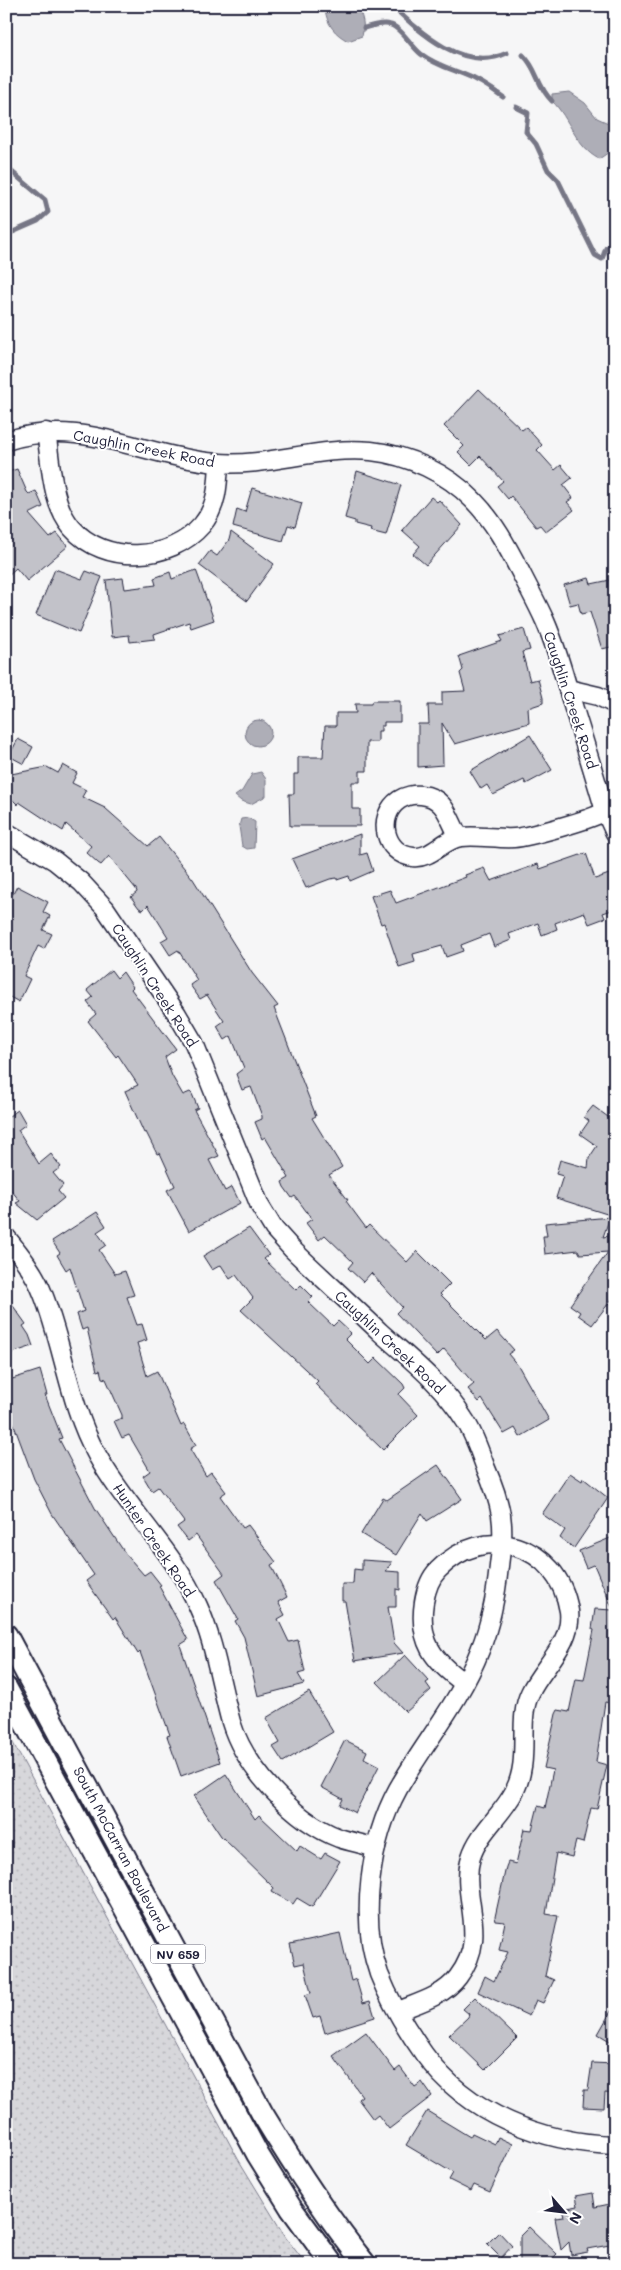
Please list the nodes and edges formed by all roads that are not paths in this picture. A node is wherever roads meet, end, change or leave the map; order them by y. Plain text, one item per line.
1 (46, 432) junction
2 (6, 441) edge
3 (219, 463) junction
4 (568, 689) junction
5 (615, 704) edge
6 (610, 805) edge
7 (615, 833) edge
8 (459, 837) dead end
9 (8, 839) edge
10 (6, 1237) edge
11 (503, 1543) junction
12 (6, 1635) edge
13 (464, 1682) junction
14 (6, 1688) edge
15 (376, 1848) junction
16 (398, 2011) junction
17 (615, 2145) edge
18 (332, 2264) edge
19 (365, 2264) edge

1 - 2 street, Caughlin Creek Road
1 - 3 street, Caughlin Creek Road
1 - 3 street
3 - 4 street, Caughlin Creek Road
4 - 5 street
4 - 6 street, Caughlin Creek Road
6 - 7 street, Caughlin Creek Road
6 - 8 street
9 - 11 street, Caughlin Creek Road
10 - 15 street, Hunter Creek Road
11 - 13 street, Caughlin Creek Road
11 - 13 street
11 - 16 street
12 - 19 main road, South McCarran Boulevard / NV 659
13 - 15 street, Caughlin Creek Road
14 - 18 main road, South McCarran Boulevard / NV 659
15 - 16 street, Caughlin Creek Road
16 - 17 street, Caughlin Creek Road

